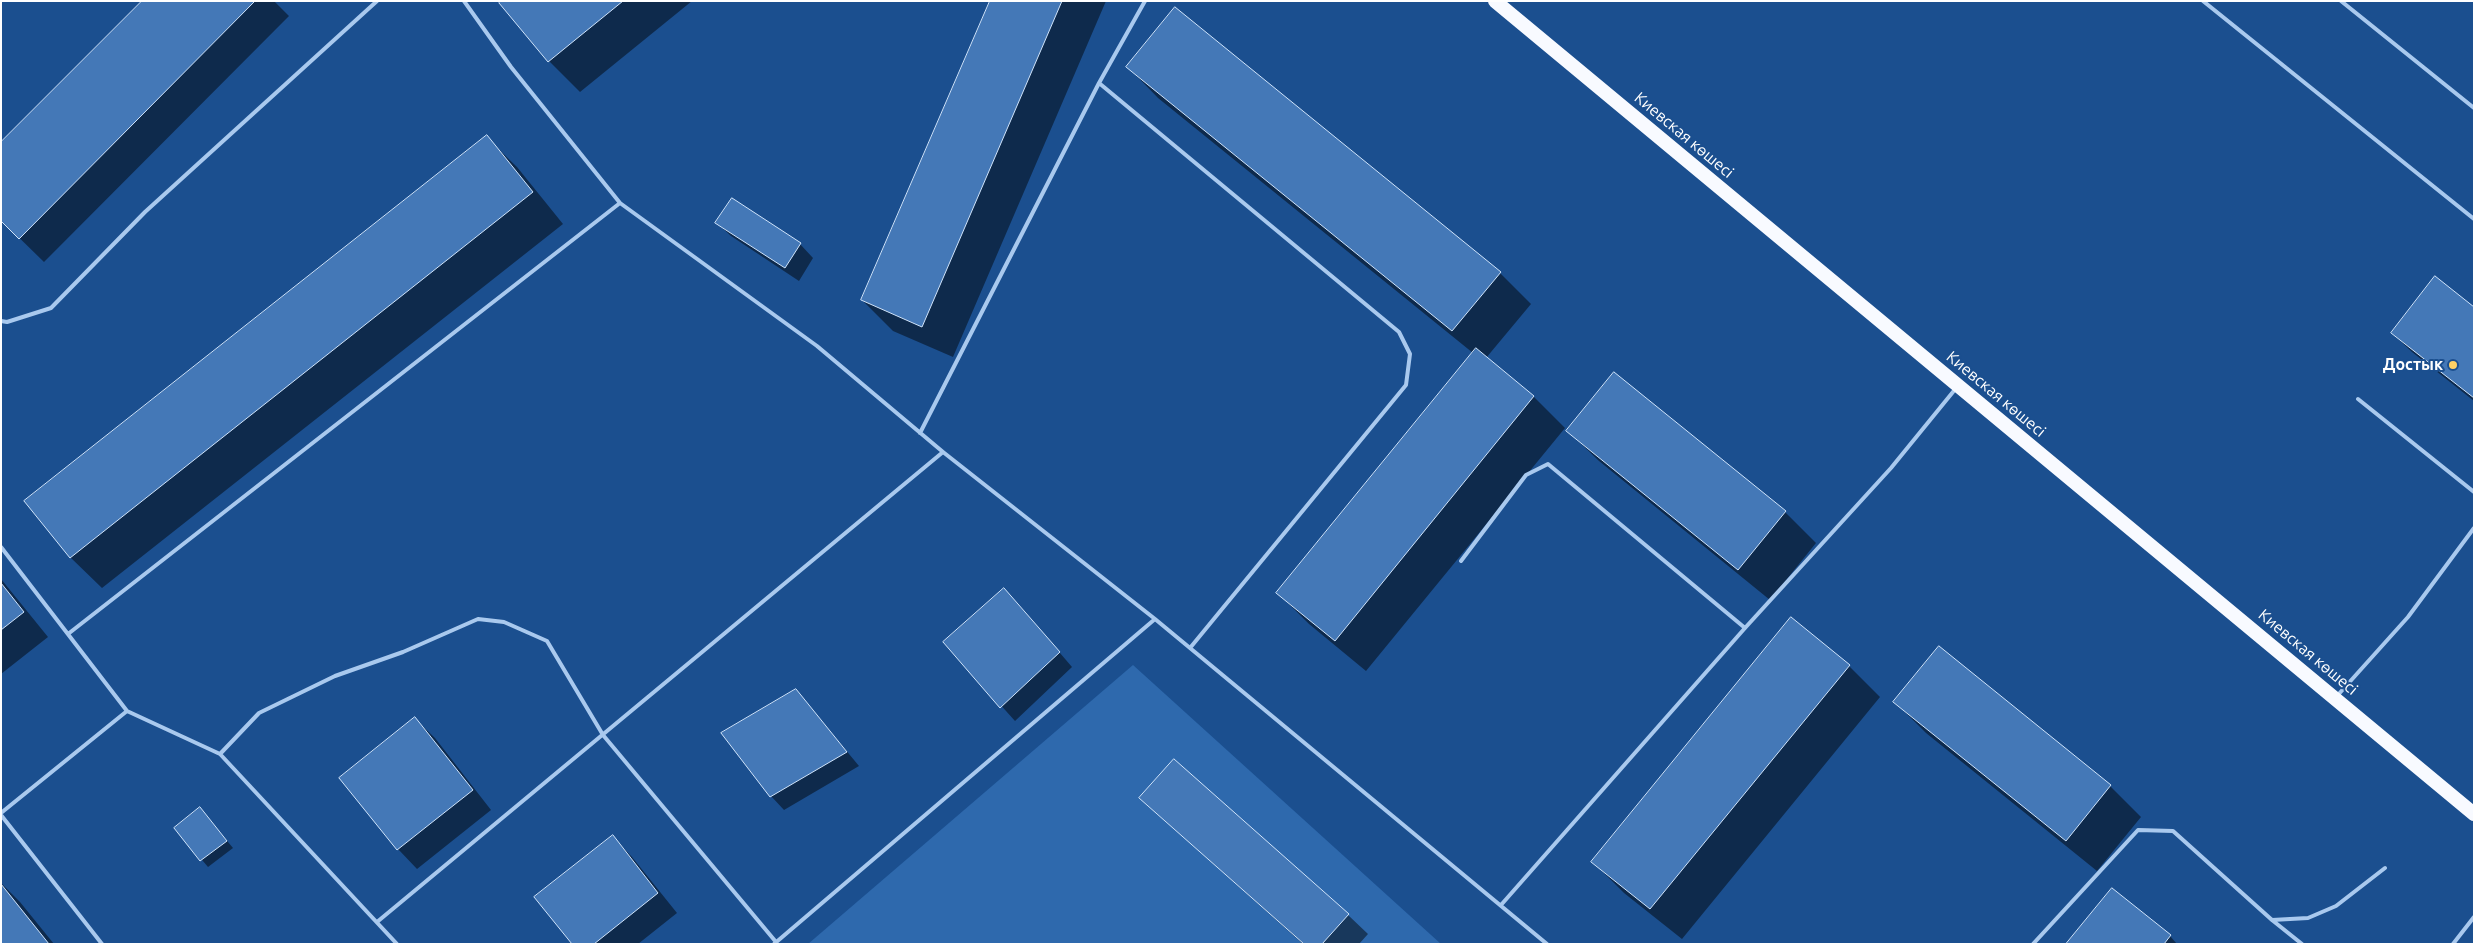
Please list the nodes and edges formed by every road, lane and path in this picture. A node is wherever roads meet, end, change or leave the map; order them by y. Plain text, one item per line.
1 (377, 1) edge
2 (464, 1) edge
3 (1145, 1) edge
4 (1495, 1) edge
5 (2203, 1) edge
6 (2341, 1) edge
7 (1099, 83) junction
8 (2474, 108) edge
9 (620, 203) junction
10 (2474, 219) edge
11 (1, 321) edge
12 (1958, 385) junction
13 (2358, 399) dead end
14 (920, 433) junction
15 (943, 452) junction
16 (2474, 492) edge
17 (2474, 528) edge
18 (1, 547) edge
19 (1460, 561) dead end
20 (1156, 619) junction
21 (1745, 628) junction
22 (68, 634) junction
23 (1190, 648) junction
24 (2336, 698) junction
25 (127, 711) junction
26 (602, 735) junction
27 (220, 754) junction
28 (1, 814) edge
29 (2474, 814) edge
30 (2385, 868) dead end
31 (1501, 905) junction
32 (2474, 917) edge
33 (2272, 920) junction
34 (377, 922) junction
35 (775, 943) edge
36 (102, 944) edge
37 (397, 944) edge
38 (1547, 944) edge
39 (2033, 944) edge
40 (2302, 944) edge
41 (2452, 944) edge

1 - 11 lane
2 - 9 lane
3 - 7 lane
4 - 12 highway, Киевская көшесі
5 - 10 lane
6 - 8 lane
7 - 14 lane
7 - 23 lane
9 - 14 lane
9 - 22 lane
12 - 21 lane
12 - 24 highway, Киевская көшесі
13 - 16 lane
14 - 15 lane
15 - 20 lane
15 - 26 lane
17 - 24 lane
18 - 22 lane
19 - 21 lane
20 - 23 lane
20 - 35 lane
21 - 31 lane
22 - 25 lane
23 - 31 lane
24 - 29 highway, Киевская көшесі
25 - 27 lane
25 - 28 lane
26 - 27 lane
26 - 34 lane
26 - 35 lane
27 - 34 lane
28 - 36 lane
30 - 33 lane
31 - 38 lane
32 - 41 lane
33 - 39 lane
33 - 40 lane
34 - 37 lane

